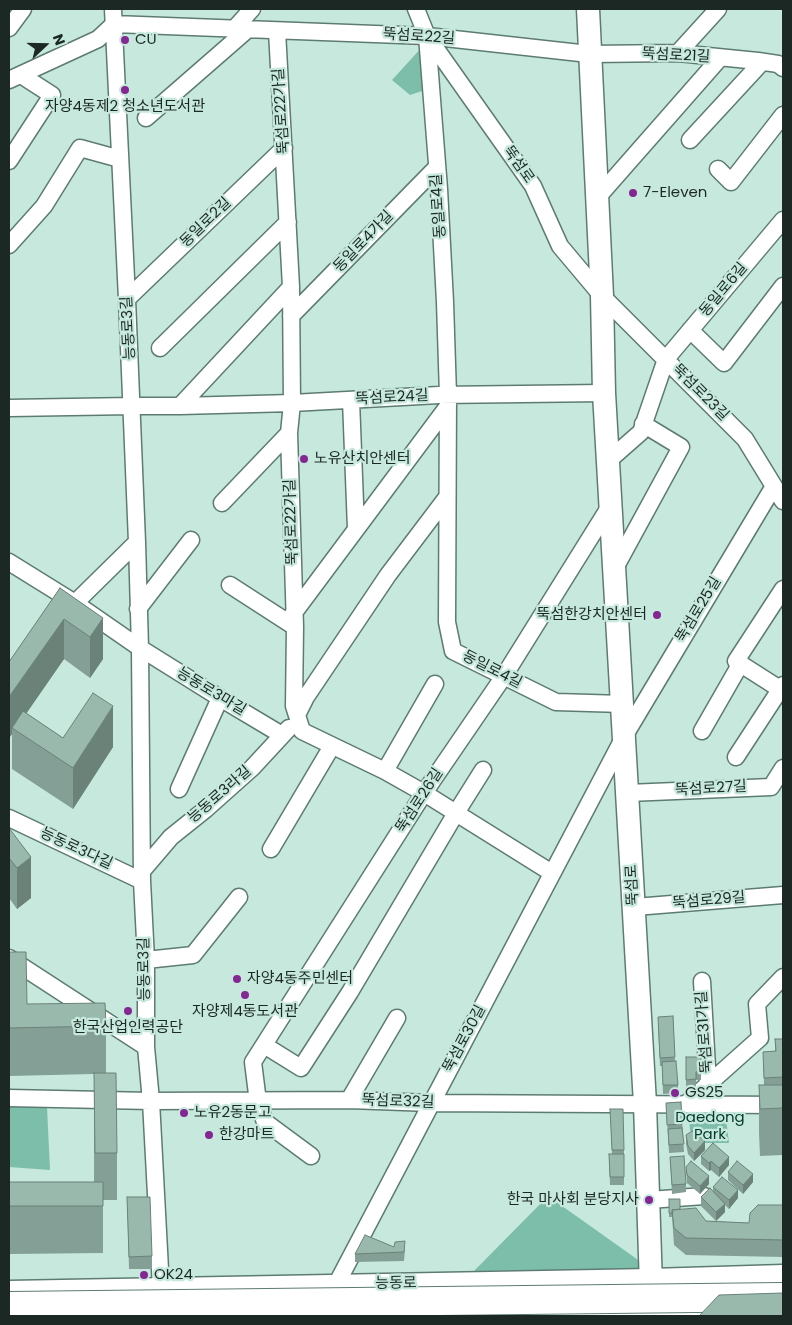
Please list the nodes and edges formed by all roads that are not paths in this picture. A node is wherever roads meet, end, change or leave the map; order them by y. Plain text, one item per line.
1 (23, 9) edge
2 (252, 9) edge
3 (416, 9) edge
4 (588, 9) edge
5 (718, 9) edge
6 (114, 16) edge
7 (9, 28) edge
8 (241, 29) junction
9 (277, 31) junction
10 (427, 36) junction
11 (678, 53) junction
12 (589, 54) junction
13 (720, 58) junction
14 (762, 62) junction
15 (783, 68) edge
16 (15, 77) edge
17 (783, 115) edge
18 (146, 118) dead end
19 (690, 140) dead end
20 (284, 148) junction
21 (120, 159) junction
22 (9, 161) edge
23 (437, 167) junction
24 (718, 169) dead end
25 (597, 198) junction
26 (288, 222) junction
27 (783, 222) edge
28 (9, 245) edge
29 (783, 286) edge
30 (291, 287) junction
31 (602, 296) junction
32 (128, 299) junction
33 (291, 316) junction
34 (690, 330) junction
35 (160, 348) dead end
36 (666, 359) junction
37 (604, 393) junction
38 (351, 400) junction
39 (448, 401) junction
40 (292, 403) junction
41 (132, 406) junction
42 (180, 406) junction
43 (9, 408) edge
44 (643, 424) junction
45 (289, 433) junction
46 (608, 461) junction
47 (779, 491) edge
48 (448, 497) junction
49 (222, 503) dead end
50 (610, 506) junction
51 (356, 529) junction
52 (191, 540) dead end
53 (137, 542) junction
54 (9, 562) edge
55 (614, 570) junction
56 (230, 585) dead end
57 (783, 589) edge
58 (75, 603) junction
59 (138, 609) junction
60 (294, 620) junction
61 (140, 648) junction
62 (741, 663) junction
63 (504, 676) junction
64 (435, 684) dead end
65 (782, 689) edge
66 (220, 698) junction
67 (623, 704) junction
68 (299, 722) junction
69 (702, 731) dead end
70 (282, 735) junction
71 (625, 735) junction
72 (332, 746) junction
73 (736, 756) dead end
74 (783, 768) edge
75 (483, 770) dead end
76 (386, 771) junction
77 (179, 789) dead end
78 (424, 793) junction
79 (628, 793) junction
80 (456, 813) junction
81 (9, 818) edge
82 (271, 849) dead end
83 (552, 873) junction
84 (142, 876) junction
85 (783, 895) edge
86 (239, 897) dead end
87 (635, 908) junction
88 (9, 958) edge
89 (146, 960) junction
90 (783, 977) edge
91 (702, 981) dead end
92 (397, 1018) dead end
93 (264, 1045) junction
94 (146, 1047) junction
95 (708, 1084) junction
96 (9, 1098) edge
97 (349, 1100) junction
98 (151, 1101) junction
99 (258, 1102) junction
100 (431, 1103) junction
101 (645, 1104) junction
102 (686, 1104) junction
103 (783, 1105) edge
104 (310, 1156) dead end
105 (704, 1196) edge
106 (649, 1200) junction
107 (783, 1276) edge
108 (651, 1280) junction
109 (336, 1285) junction
110 (160, 1288) junction
111 (783, 1289) edge
112 (9, 1292) edge
113 (9, 1296) edge
114 (783, 1297) edge
115 (9, 1306) edge
116 (783, 1313) edge
117 (652, 1315) edge
118 (130, 1316) edge
119 (318, 1316) edge
120 (410, 1316) edge
121 (481, 1316) edge

1 - 7 street
2 - 8 street
3 - 10 street, 동일로4길
4 - 12 main road, 뚝섬로
5 - 11 street
6 - 8 street, 뚝섬로22길
6 - 16 street
6 - 21 street, 능동로3길
8 - 9 street, 뚝섬로22길
8 - 18 street
9 - 10 street, 뚝섬로22길
9 - 20 street, 뚝섬로22가길
10 - 12 street, 뚝섬로22길
10 - 23 street, 동일로4길
10 - 31 street, 뚝섬로
11 - 12 street, 뚝섬로21길
11 - 13 street, 뚝섬로21길
12 - 25 main road, 뚝섬로
13 - 14 street, 뚝섬로21길
13 - 25 street
14 - 15 street, 뚝섬로21길
14 - 19 street
16 - 22 street
17 - 24 street
20 - 26 street, 뚝섬로22가길
20 - 32 street, 동일로2길
21 - 28 street
21 - 32 street, 능동로3길
23 - 33 street, 동일로4가길
23 - 39 street, 동일로4길
25 - 31 main road, 뚝섬로
26 - 30 street, 뚝섬로22가길
26 - 35 street
27 - 34 street, 동일로6길
29 - 34 street
30 - 33 street, 뚝섬로22가길
30 - 42 street
31 - 36 street, 뚝섬로23길
31 - 37 main road, 뚝섬로
32 - 41 street, 능동로3길
33 - 40 street, 뚝섬로22가길
34 - 36 street, 동일로6길
36 - 44 street
36 - 47 street, 뚝섬로23길
37 - 39 street, 뚝섬로24길
37 - 46 main road, 뚝섬로
38 - 39 street, 뚝섬로24길
38 - 40 street, 뚝섬로24길
38 - 51 street
39 - 48 street, 동일로4길
39 - 51 street
40 - 42 street, 뚝섬로24길
40 - 45 street, 뚝섬로22가길
41 - 42 street, 뚝섬로24길
41 - 43 street, 뚝섬로24길
41 - 53 street, 능동로3길
44 - 46 street
44 - 55 street
45 - 49 street
45 - 60 street, 뚝섬로22가길
46 - 50 main road, 뚝섬로
47 - 71 street, 뚝섬로25길
48 - 63 street, 동일로4길
48 - 68 street
50 - 55 main road, 뚝섬로
50 - 63 street, 뚝섬로26길
51 - 60 street
52 - 59 street
53 - 58 street
53 - 59 street, 능동로3길
54 - 58 street
55 - 67 main road, 뚝섬로
56 - 60 street
57 - 62 street
58 - 61 street
59 - 61 street, 능동로3길
60 - 68 street, 뚝섬로22가길
61 - 66 street, 능동로3마길
61 - 84 street, 능동로3길
62 - 65 street
62 - 69 street
63 - 67 street, 동일로4길
63 - 78 street, 뚝섬로26길
64 - 76 street
65 - 73 street
66 - 70 street, 능동로3마길
66 - 77 street
67 - 71 main road, 뚝섬로
68 - 70 street, 능동로3라길
68 - 72 street
70 - 84 street, 능동로3라길
71 - 79 main road, 뚝섬로
71 - 83 street, 뚝섬로30길
72 - 76 street
72 - 82 street
74 - 79 street, 뚝섬로27길
75 - 80 street
76 - 78 street
78 - 80 street
78 - 93 street, 뚝섬로26길
79 - 87 main road, 뚝섬로
80 - 83 street
80 - 93 street
81 - 84 street, 능동로3다길
83 - 100 street, 뚝섬로30길
84 - 89 street, 능동로3길
85 - 87 street, 뚝섬로29길
86 - 89 street
87 - 101 main road, 뚝섬로
88 - 94 street
89 - 94 street, 능동로3길
90 - 95 street, 뚝섬로31가길
91 - 95 street, 뚝섬로31가길
92 - 97 street
93 - 99 street, 뚝섬로26길
94 - 98 street, 능동로3길
95 - 102 street, 뚝섬로31가길
96 - 98 street, 뚝섬로32길
97 - 99 street, 뚝섬로32길
97 - 100 street, 뚝섬로32길
98 - 99 street, 뚝섬로32길
98 - 110 street, 능동로3길
99 - 104 street, 뚝섬로26길
100 - 101 street, 뚝섬로32길
100 - 109 street, 뚝섬로30길
101 - 102 street, 뚝섬로32길
101 - 106 main road, 뚝섬로
102 - 103 street, 뚝섬로32길
105 - 106 street
106 - 108 main road, 뚝섬로
107 - 108 main road, 능동로
108 - 109 main road, 능동로
108 - 117 main road, 뚝섬로
109 - 110 main road, 능동로
110 - 112 main road, 능동로
111 - 113 highway
114 - 115 highway, bridge
116 - 117 main road
117 - 121 main road
118 - 119 main road
119 - 120 main road

